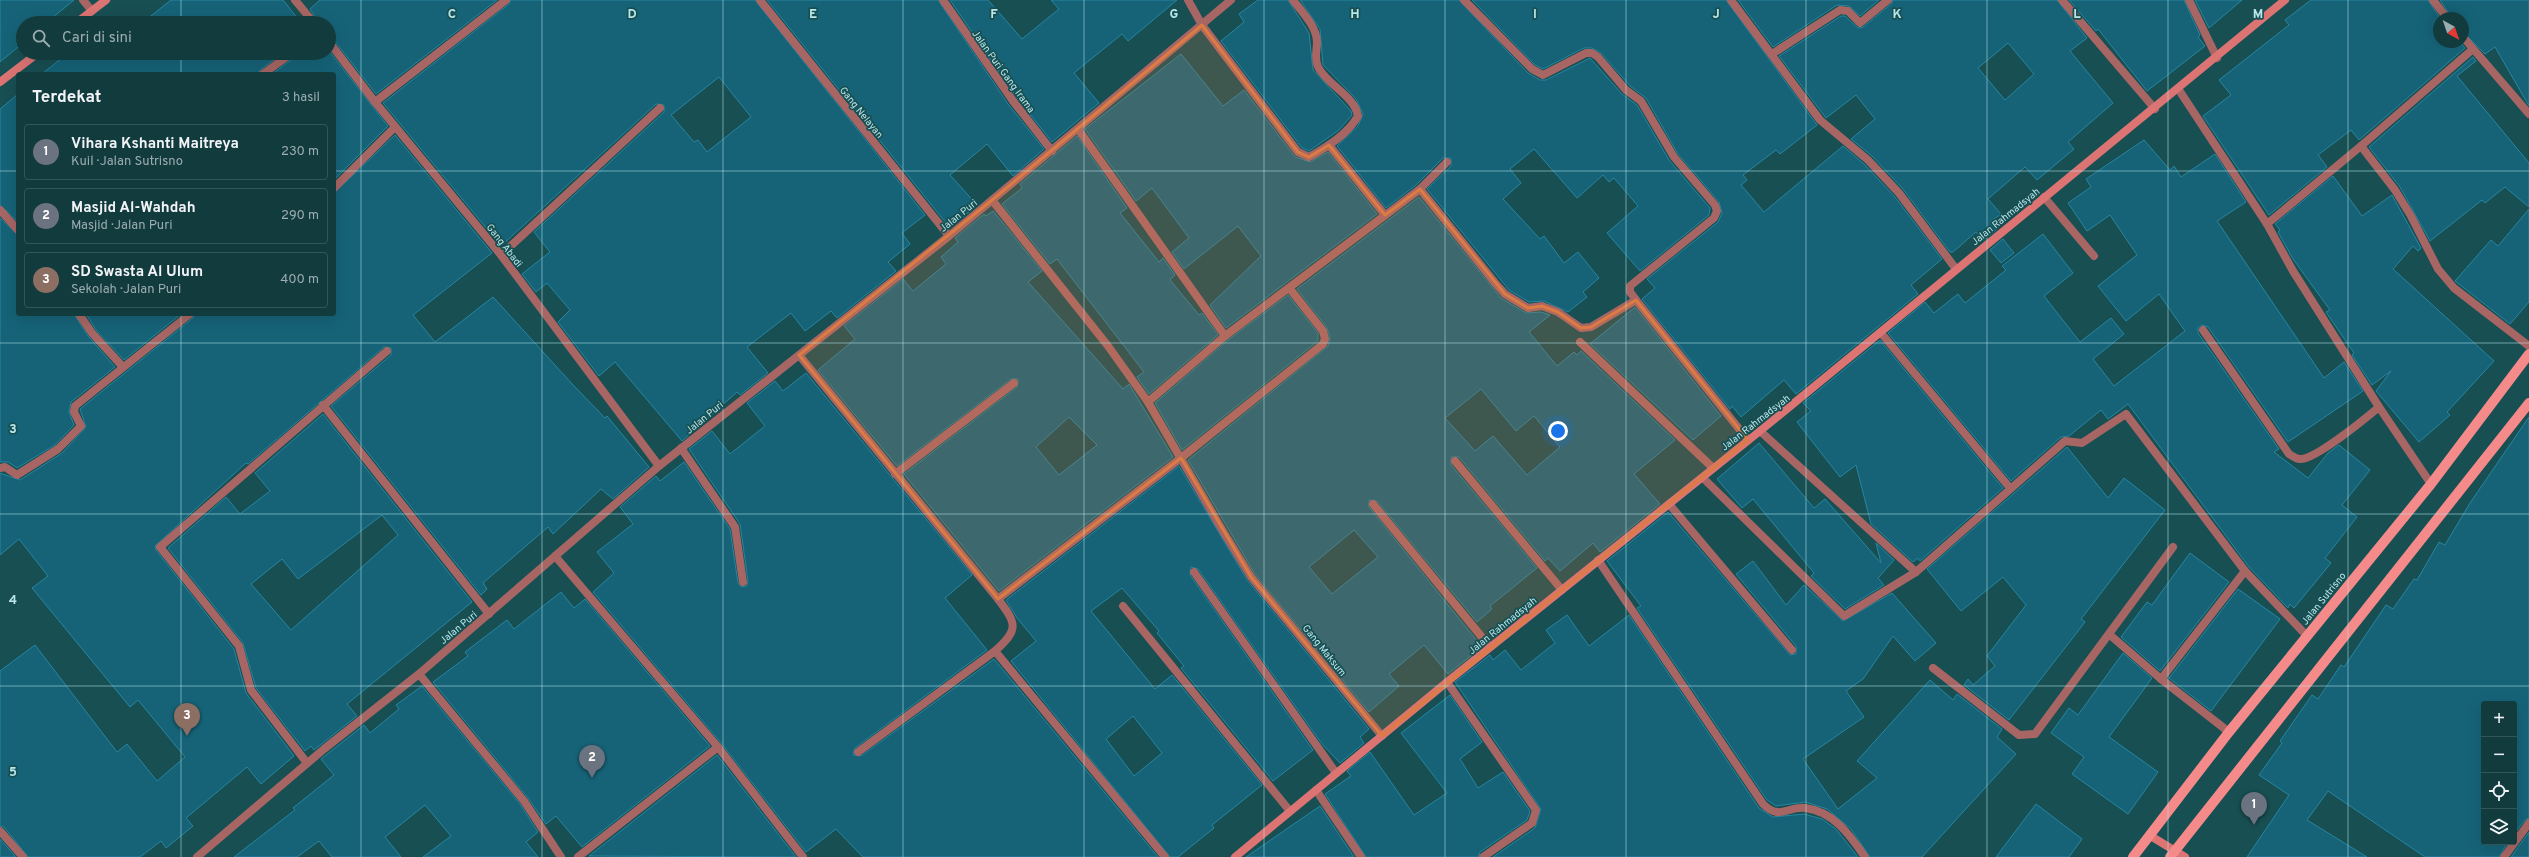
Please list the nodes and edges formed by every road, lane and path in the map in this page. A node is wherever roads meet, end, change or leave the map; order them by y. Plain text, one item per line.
1 (83, 0) edge
2 (106, 0) edge
3 (295, 0) edge
4 (506, 0) edge
5 (760, 0) edge
6 (943, 0) edge
7 (1188, 0) edge
8 (1231, 0) edge
9 (1293, 0) edge
10 (1464, 0) edge
11 (1731, 0) edge
12 (1888, 0) edge
13 (2062, 0) edge
14 (2189, 0) edge
15 (2285, 0) edge
16 (2433, 0) edge
17 (92, 11) junction
18 (2443, 12) edge
19 (85, 16) edge
20 (308, 16) edge
21 (1202, 25) junction
22 (2469, 44) edge
23 (2473, 49) junction
24 (336, 51) edge
25 (1772, 54) junction
26 (2217, 58) junction
27 (29, 60) edge
28 (282, 60) edge
29 (265, 72) edge
30 (0, 82) edge
31 (2179, 90) junction
32 (375, 102) junction
33 (660, 108) dead end
34 (2155, 109) junction
35 (2529, 114) edge
36 (395, 127) junction
37 (1078, 129) junction
38 (1329, 145) junction
39 (2361, 146) junction
40 (1052, 151) junction
41 (1447, 162) dead end
42 (336, 186) edge
43 (1420, 189) junction
44 (2044, 197) junction
45 (992, 200) junction
46 (0, 210) edge
47 (1385, 215) junction
48 (2267, 224) junction
49 (16, 228) edge
50 (949, 236) junction
51 (501, 255) junction
52 (2094, 256) dead end
53 (1956, 269) junction
54 (1290, 289) junction
55 (1636, 300) junction
56 (80, 316) edge
57 (187, 316) edge
58 (2203, 330) dead end
59 (1881, 333) junction
60 (1225, 336) junction
61 (1580, 342) dead end
62 (2529, 346) edge
63 (386, 351) dead end
64 (2529, 354) edge
65 (798, 355) junction
66 (123, 367) junction
67 (1014, 383) dead end
68 (1148, 402) junction
69 (2529, 403) edge
70 (323, 405) junction
71 (2379, 407) junction
72 (1760, 432) junction
73 (1748, 440) junction
74 (681, 448) junction
75 (1181, 458) junction
76 (1456, 461) dead end
77 (659, 466) junction
78 (0, 468) edge
79 (1713, 468) junction
80 (894, 474) junction
81 (1702, 478) junction
82 (2431, 484) junction
83 (2010, 488) junction
84 (1373, 504) dead end
85 (1670, 504) junction
86 (2173, 547) dead end
87 (555, 556) junction
88 (1598, 560) junction
89 (2245, 571) junction
90 (1194, 572) dead end
91 (1916, 572) junction
92 (744, 582) dead end
93 (1562, 590) junction
94 (998, 598) junction
95 (1123, 606) dead end
96 (489, 614) junction
97 (2110, 635) junction
98 (2307, 636) junction
99 (1490, 647) junction
100 (1792, 650) dead end
101 (995, 651) junction
102 (1933, 668) dead end
103 (419, 674) junction
104 (2161, 679) junction
105 (1447, 682) junction
106 (2229, 732) junction
107 (1382, 736) junction
108 (718, 747) junction
109 (858, 752) dead end
110 (307, 763) junction
111 (1336, 773) junction
112 (1316, 790) junction
113 (1289, 810) junction
114 (2529, 823) edge
115 (0, 831) edge
116 (2150, 835) junction
117 (2172, 854) edge
118 (23, 857) edge
119 (197, 857) edge
120 (560, 857) edge
121 (578, 857) edge
122 (803, 857) edge
123 (1166, 857) edge
124 (1235, 857) edge
125 (1361, 857) edge
126 (1483, 857) edge
127 (1865, 857) edge
128 (2133, 857) edge
129 (2185, 857) edge
130 (2504, 857) edge

1 - 17 street
2 - 17 street
3 - 20 street
4 - 32 street
5 - 50 street, Gang Nelayan
6 - 40 street, Jalan Puri Gang Irama
7 - 21 street
8 - 21 street, Jalan Puri
9 - 38 street
10 - 55 street
11 - 25 street
12 - 25 street
13 - 34 street
14 - 26 street
15 - 26 street, Jalan Rahmadsyah
16 - 18 street
17 - 19 street
21 - 37 street, Jalan Puri
21 - 38 street
22 - 23 street
23 - 35 street
23 - 39 street
24 - 32 street, Gang Abadi
25 - 53 street
26 - 31 street, Jalan Rahmadsyah
27 - 30 street
28 - 29 street
31 - 34 street, Jalan Rahmadsyah
31 - 48 street
32 - 36 street, Gang Abadi
33 - 51 street
34 - 44 street, Jalan Rahmadsyah
36 - 42 street
36 - 51 street, Gang Abadi
37 - 40 street, Jalan Puri
37 - 60 street
38 - 47 street
39 - 48 street
39 - 62 street
40 - 45 street, Jalan Puri
41 - 43 street
43 - 47 street
43 - 55 street
44 - 52 street
44 - 53 street, Jalan Rahmadsyah
45 - 50 street, Jalan Puri
45 - 68 street, Gang Maksum
46 - 49 street
47 - 54 street
48 - 71 street
50 - 65 street, Jalan Puri
51 - 77 street, Gang Abadi
53 - 59 street, Jalan Rahmadsyah
54 - 60 street
54 - 75 street
55 - 73 street
56 - 66 street
57 - 66 street
58 - 71 street
59 - 72 street, Jalan Rahmadsyah
59 - 83 street
60 - 68 street
61 - 79 street
63 - 70 street
64 - 82 main road, Jalan Sutrisno
65 - 74 street, Jalan Puri
65 - 80 street
66 - 78 street
67 - 80 street
68 - 75 street, Gang Maksum
69 - 117 main road
70 - 96 street
70 - 110 street
71 - 82 street
72 - 73 street, Jalan Rahmadsyah
72 - 91 street
73 - 79 street, Jalan Rahmadsyah
74 - 77 street, Jalan Puri
74 - 92 street
75 - 94 street
75 - 107 street, Gang Maksum
76 - 93 street
77 - 87 street, Jalan Puri
79 - 81 street, Jalan Rahmadsyah
80 - 94 street
81 - 85 street, Jalan Rahmadsyah
81 - 91 street
82 - 98 main road, Jalan Sutrisno
83 - 89 street
83 - 91 street
84 - 99 street
85 - 88 street, Jalan Rahmadsyah
85 - 100 street
86 - 97 street
87 - 96 street, Jalan Puri
87 - 108 street
88 - 93 street, Jalan Rahmadsyah
88 - 127 street
89 - 98 street
89 - 104 street
90 - 111 street
93 - 99 street, Jalan Rahmadsyah
94 - 101 street
95 - 113 street
96 - 103 street, Jalan Puri
97 - 102 street
97 - 104 street
98 - 106 main road, Jalan Sutrisno
99 - 105 street, Jalan Rahmadsyah
101 - 109 street
101 - 123 street
103 - 110 street, Jalan Puri
103 - 120 street
104 - 106 street
105 - 107 street, Jalan Rahmadsyah
105 - 126 street
106 - 116 main road, Jalan Sutrisno
107 - 111 street, Jalan Rahmadsyah
108 - 121 street
108 - 122 street
110 - 119 street, Jalan Puri
111 - 112 street, Jalan Rahmadsyah
112 - 113 street, Jalan Rahmadsyah
112 - 125 street
113 - 124 street, Jalan Rahmadsyah
114 - 130 street
115 - 118 street
116 - 117 street
116 - 128 main road, Jalan Sutrisno
117 - 129 street

